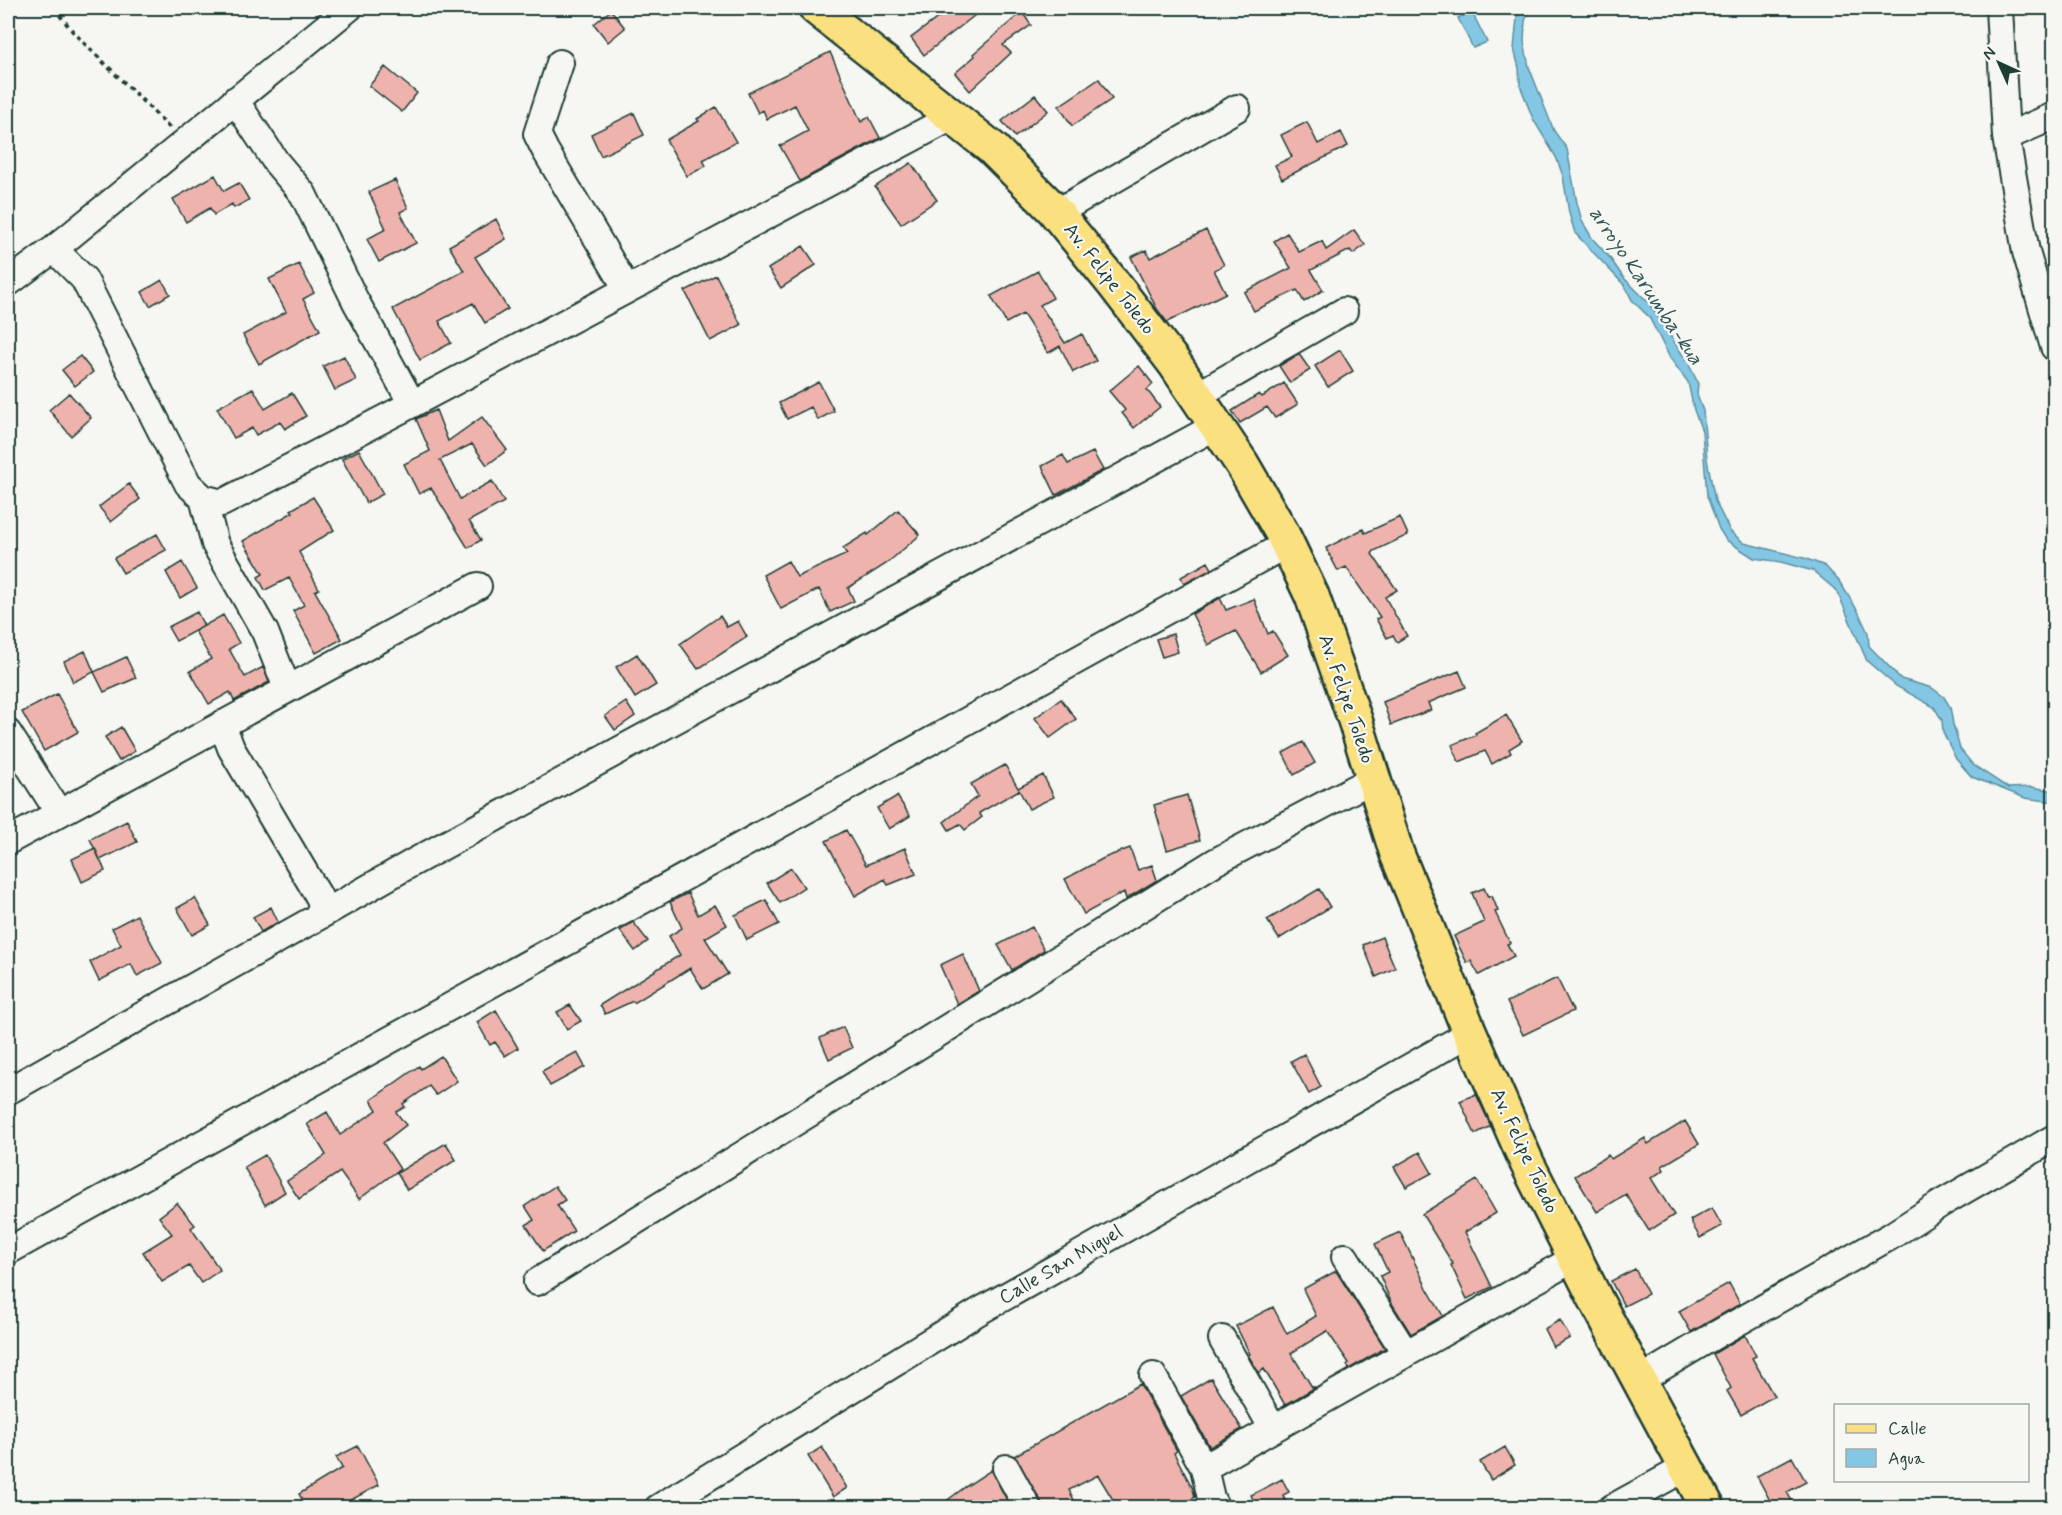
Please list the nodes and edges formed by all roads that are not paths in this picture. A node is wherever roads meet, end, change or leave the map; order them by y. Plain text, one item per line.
1 (349, 8) edge
2 (816, 8) edge
3 (1999, 8) edge
4 (561, 63) dead end
5 (235, 100) junction
6 (1237, 108) dead end
7 (2055, 116) edge
8 (952, 117) junction
9 (2006, 137) junction
10 (1056, 213) junction
11 (54, 249) junction
12 (8, 283) edge
13 (627, 289) junction
14 (1344, 311) dead end
15 (2055, 347) edge
16 (1196, 396) junction
17 (412, 404) junction
18 (1216, 426) junction
19 (203, 498) junction
20 (1287, 544) junction
21 (478, 586) dead end
22 (287, 688) junction
23 (222, 724) junction
24 (8, 733) edge
25 (1373, 779) junction
26 (59, 813) junction
27 (8, 841) edge
28 (316, 918) junction
29 (1470, 1033) junction
30 (8, 1091) edge
31 (2055, 1138) edge
32 (8, 1251) edge
33 (1345, 1257) dead end
34 (1575, 1258) junction
35 (537, 1282) dead end
36 (1222, 1339) dead end
37 (1406, 1354) junction
38 (1152, 1376) dead end
39 (1640, 1380) junction
40 (1273, 1429) junction
41 (1687, 1467) junction
42 (1006, 1468) dead end
43 (1204, 1468) junction
44 (1206, 1504) edge
45 (660, 1507) edge
46 (1028, 1508) edge
47 (1612, 1508) edge
48 (1708, 1508) edge

1 - 5 street
2 - 8 main road, Av. Felipe Toledo
3 - 9 street
4 - 13 street
5 - 11 street
5 - 17 street
6 - 10 street
7 - 9 street
8 - 10 main road, Av. Felipe Toledo
8 - 13 street
9 - 15 street
10 - 16 main road, Av. Felipe Toledo
11 - 12 street
11 - 19 street
13 - 17 street
14 - 16 street
16 - 18 main road, Av. Felipe Toledo
17 - 19 street
18 - 20 main road, Av. Felipe Toledo
18 - 28 street
19 - 22 street
20 - 25 main road, Av. Felipe Toledo
20 - 32 street
21 - 22 street
22 - 23 street
23 - 26 street
23 - 28 street
24 - 26 street
25 - 29 main road, Av. Felipe Toledo
25 - 35 street
26 - 27 street
28 - 30 street
29 - 34 main road, Av. Felipe Toledo
29 - 45 street, Calle San Miguel
31 - 39 street
33 - 37 street
34 - 37 street
34 - 39 main road, Av. Felipe Toledo
36 - 40 street
37 - 40 street
38 - 43 street
39 - 41 main road, Av. Felipe Toledo
40 - 43 street
41 - 47 street
41 - 48 main road, Av. Felipe Toledo
42 - 46 street
43 - 44 street

